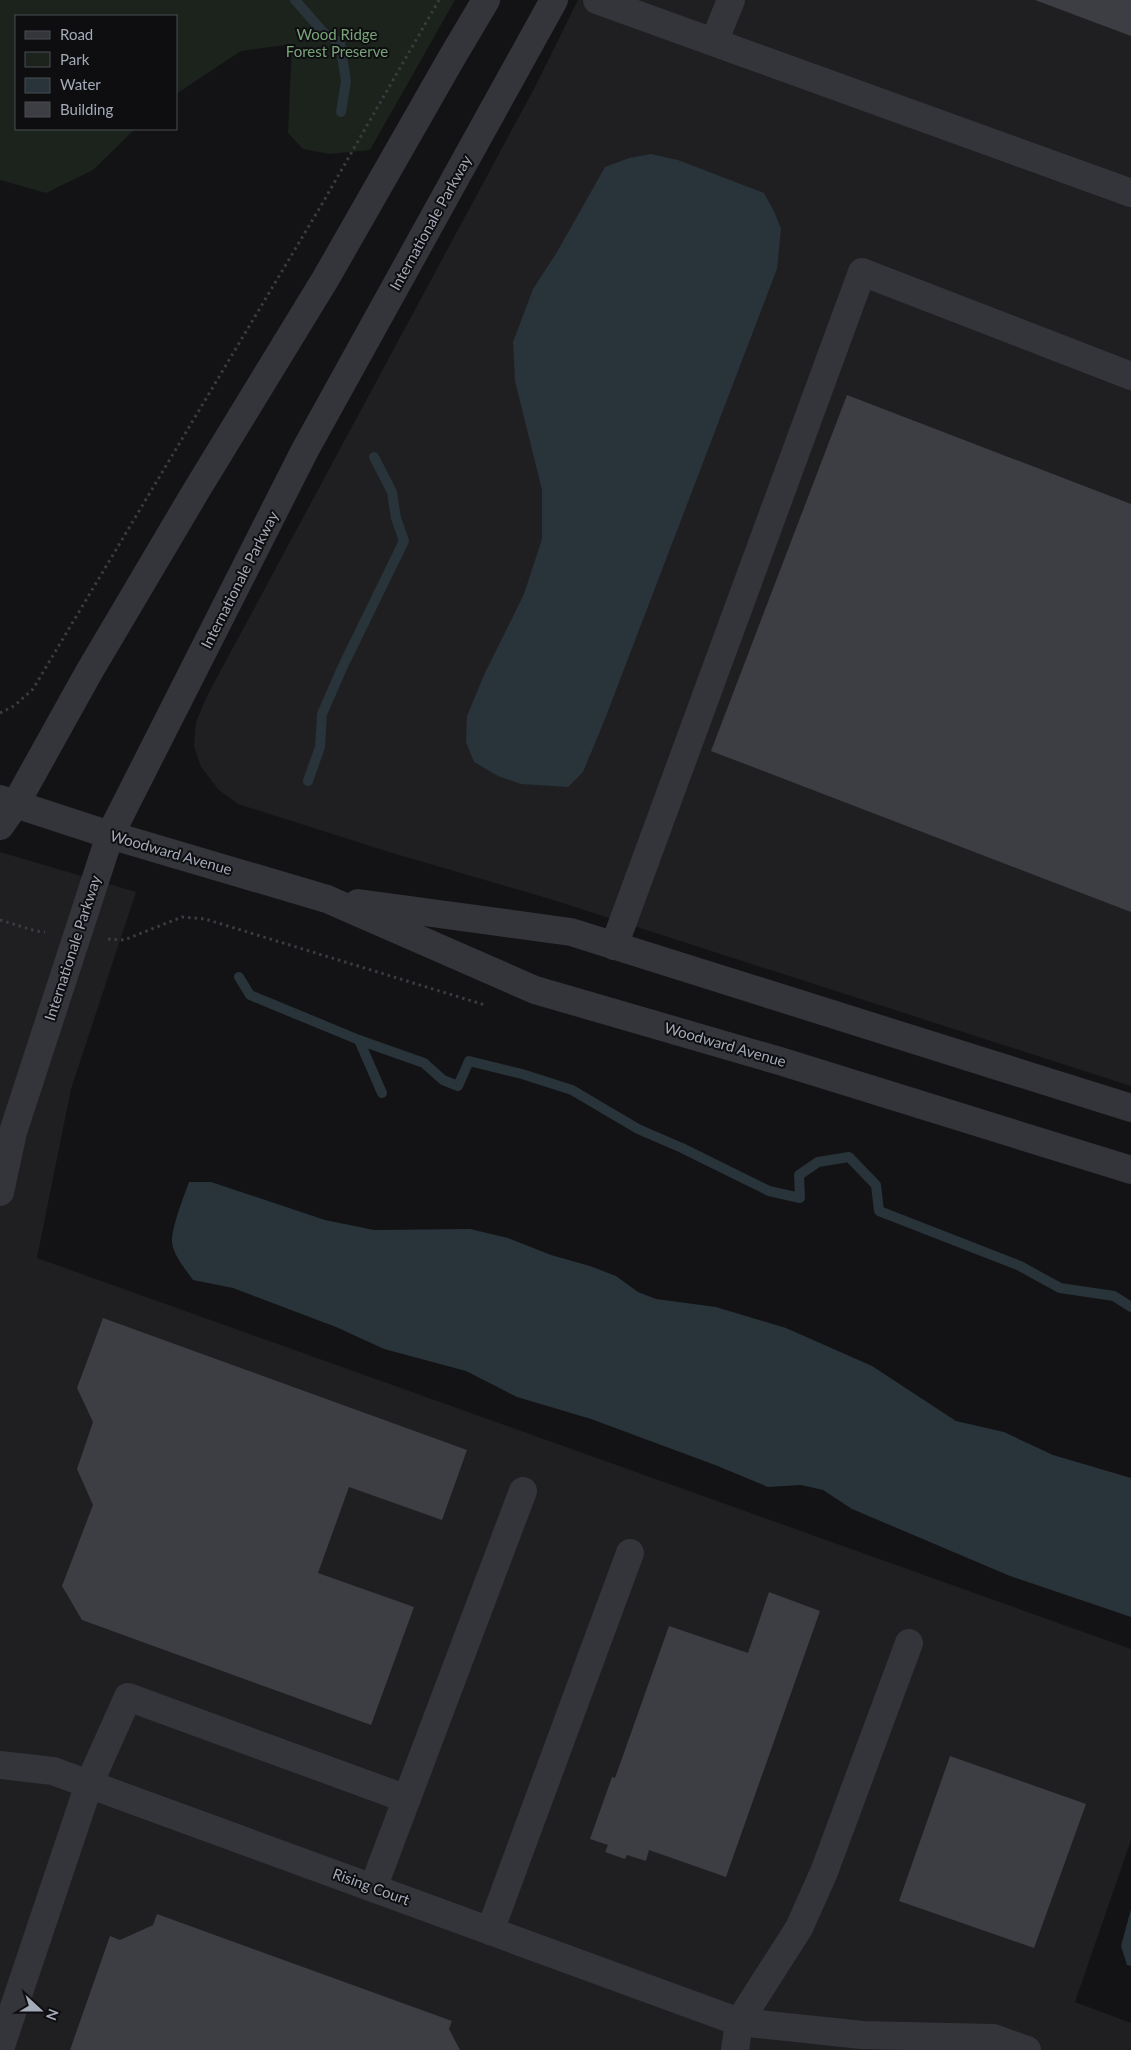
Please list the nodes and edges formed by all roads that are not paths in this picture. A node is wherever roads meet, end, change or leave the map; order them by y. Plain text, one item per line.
1 (486, 0) edge
2 (554, 0) edge
3 (597, 0) edge
4 (731, 0) edge
5 (714, 42) junction
6 (1131, 193) edge
7 (1131, 376) edge
8 (5, 810) edge
9 (110, 835) junction
10 (327, 899) junction
11 (614, 946) junction
12 (1131, 1108) edge
13 (1131, 1170) edge
14 (0, 1192) edge
15 (523, 1491) dead end
16 (630, 1553) dead end
17 (909, 1643) dead end
18 (0, 1765) edge
19 (89, 1784) junction
20 (407, 1799) junction
21 (373, 1888) junction
22 (490, 1931) junction
23 (739, 2022) junction
24 (887, 2043) edge
25 (0, 2049) edge
26 (735, 2050) edge
27 (1027, 2050) edge

1 - 8 street
2 - 9 street, Internationale Parkway
3 - 5 street
4 - 5 street
5 - 6 street
7 - 11 street
8 - 9 street, Woodward Avenue
9 - 10 street, Woodward Avenue
9 - 14 street, Internationale Parkway
10 - 11 street, Woodward Avenue
10 - 13 street, Woodward Avenue
11 - 12 street, Woodward Avenue
15 - 20 street
16 - 22 street
17 - 23 street
18 - 19 street, Rising Court
19 - 20 street
19 - 21 street, Rising Court
19 - 25 street
20 - 21 street
21 - 22 street, Rising Court
22 - 23 street, Rising Court
23 - 24 street, Rising Court
23 - 26 street
24 - 27 street, Rising Court

